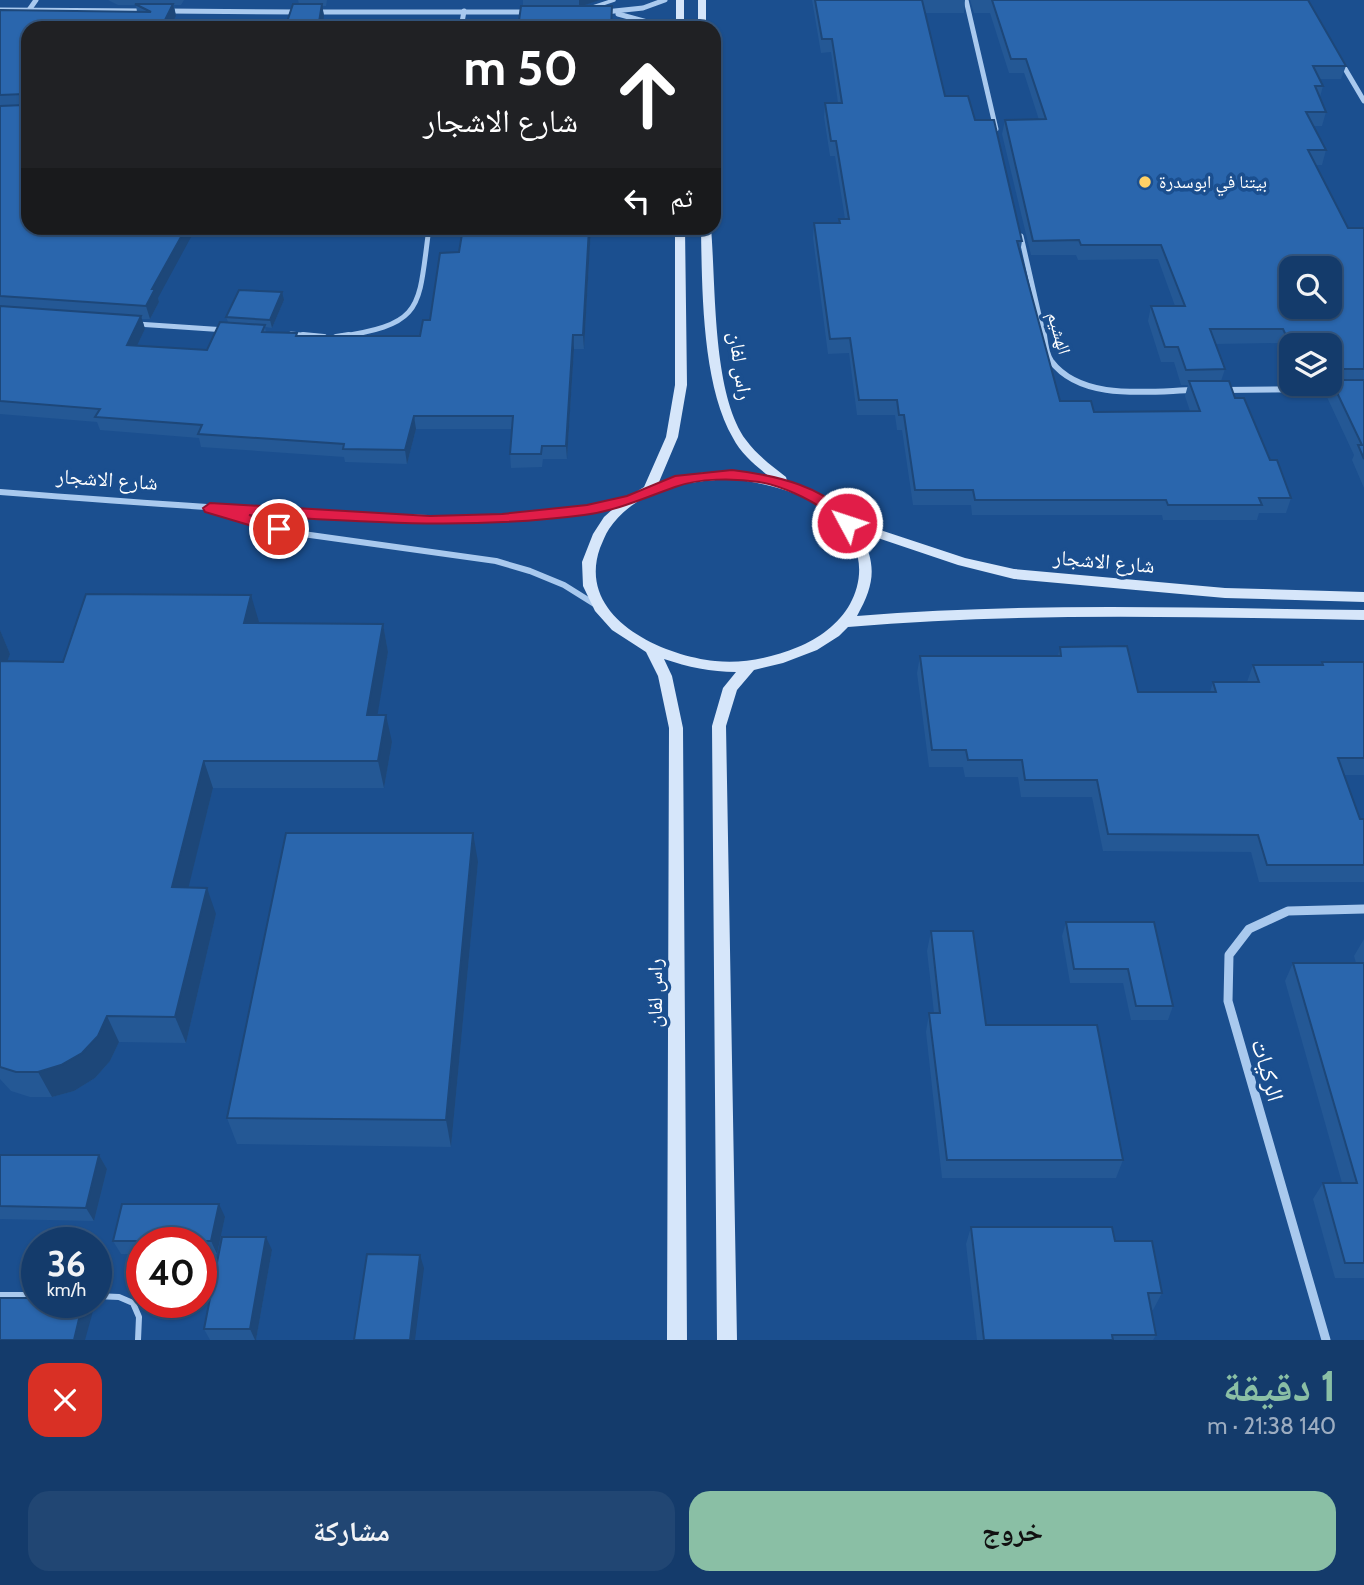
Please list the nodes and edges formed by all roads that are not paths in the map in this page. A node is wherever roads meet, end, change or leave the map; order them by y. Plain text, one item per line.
1 (36, 0) edge
2 (614, 0) edge
3 (665, 0) edge
4 (680, 0) edge
5 (702, 0) edge
6 (965, 0) edge
7 (0, 9) edge
8 (29, 10) junction
9 (464, 11) junction
10 (584, 11) joint
11 (534, 12) edge
12 (607, 12) junction
13 (462, 21) edge
14 (648, 21) edge
15 (680, 21) edge
16 (702, 21) edge
17 (1338, 56) edge
18 (1364, 101) edge
19 (997, 133) edge
20 (1018, 226) edge
21 (428, 235) edge
22 (680, 235) edge
23 (706, 235) edge
24 (125, 323) edge
25 (236, 331) edge
26 (277, 333) edge
27 (1279, 389) edge
28 (1203, 390) edge
29 (1217, 390) edge
30 (789, 485) junction
31 (649, 490) junction
32 (0, 492) edge
33 (631, 500) junction
34 (210, 508) junction
35 (847, 523) junction
36 (1364, 597) edge
37 (599, 607) junction
38 (1364, 615) edge
39 (846, 622) junction
40 (653, 651) junction
41 (749, 666) junction
42 (1364, 909) edge
43 (0, 1295) edge
44 (21, 1295) edge
45 (112, 1296) edge
46 (138, 1340) edge
47 (677, 1340) edge
48 (727, 1340) edge
49 (1326, 1340) edge

1 - 8 street
2 - 10 lane
3 - 12 street
4 - 15 street
5 - 16 street
6 - 19 street
7 - 8 street
8 - 9 street
9 - 11 street
9 - 13 street
10 - 12 street
12 - 14 street
17 - 18 street
20 - 28 street, الهشيم
21 - 26 street
22 - 31 street
23 - 30 street, راس لفان
24 - 25 street
27 - 29 street
30 - 31 street
30 - 35 street
31 - 33 street
32 - 34 street, شارع الاشجار
33 - 34 street, شارع الاشجار
33 - 37 street
34 - 37 street, شارع الاشجار
35 - 36 street, شارع الاشجار
35 - 39 street
37 - 40 street
38 - 39 street
39 - 41 street
40 - 41 street
40 - 47 street, راس لفان
41 - 48 street
42 - 49 street, الركيات
43 - 44 lane
45 - 46 lane

